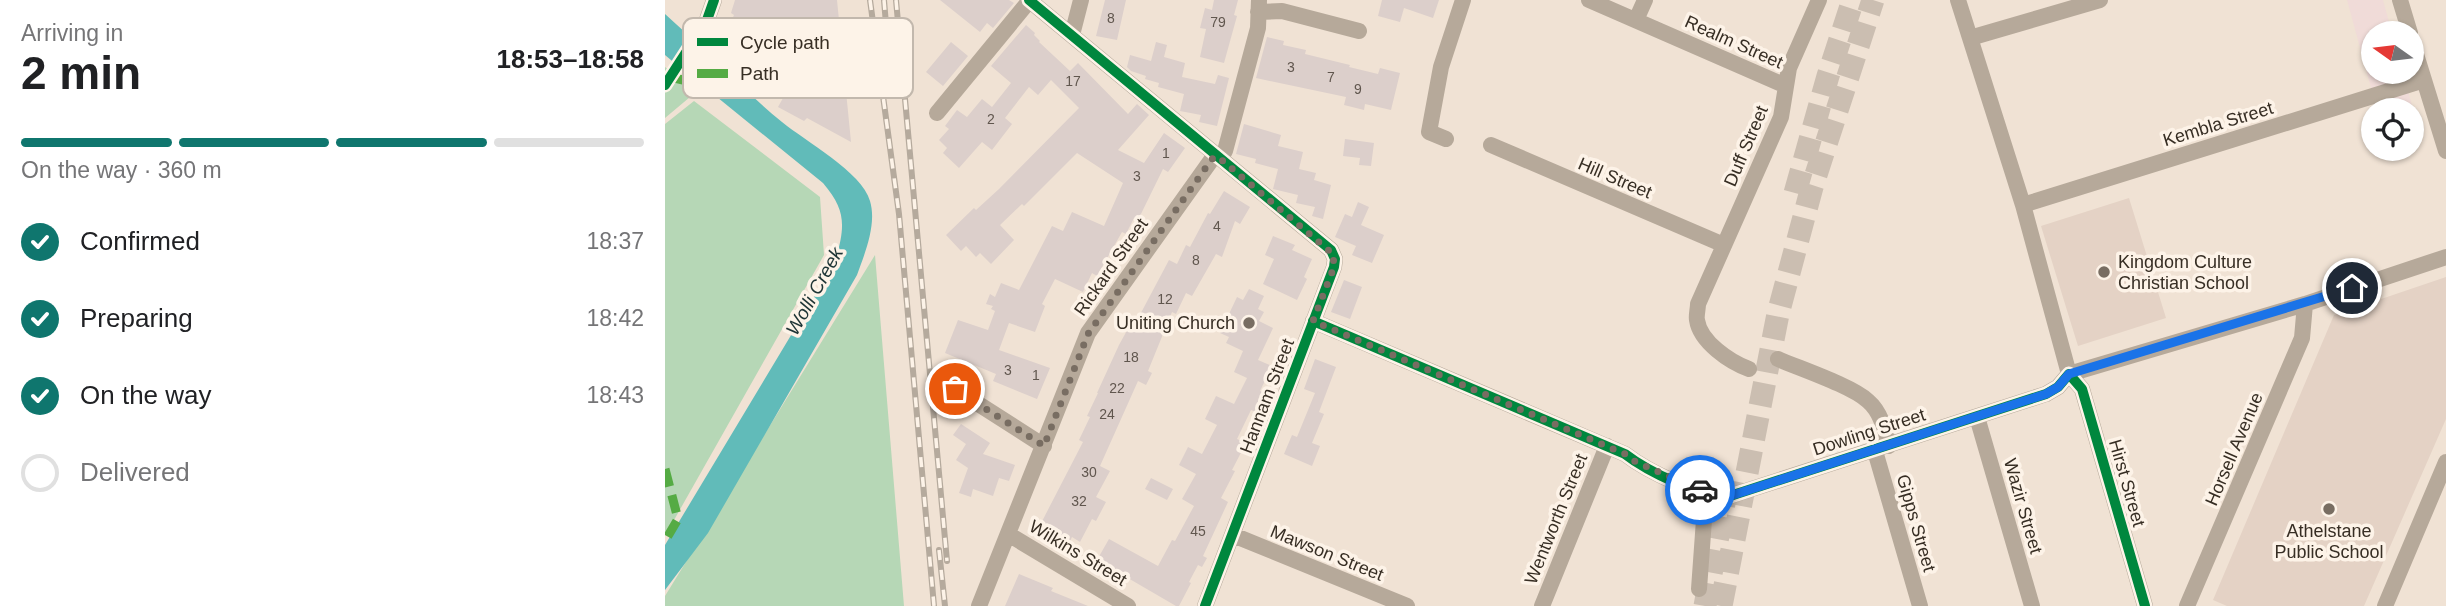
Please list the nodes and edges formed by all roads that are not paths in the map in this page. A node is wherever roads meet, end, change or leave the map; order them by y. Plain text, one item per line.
1 (714, 0) edge
2 (1030, 0) edge
3 (1081, 0) edge
4 (1463, 0) edge
5 (1589, 0) edge
6 (1645, 0) edge
7 (1819, 0) edge
8 (1958, 0) edge
9 (2100, 0) edge
10 (2400, 0) edge
11 (1258, 6) edge
12 (708, 18) edge
13 (1636, 20) junction
14 (2406, 21) edge
15 (1359, 31) dead end
16 (1072, 35) junction
17 (1970, 38) junction
18 (2424, 80) edge
19 (2411, 84) edge
20 (1786, 86) junction
21 (937, 113) dead end
22 (1446, 139) dead end
23 (1491, 145) dead end
24 (2446, 151) edge
25 (1217, 156) junction
26 (2023, 205) junction
27 (1724, 245) junction
28 (2446, 257) edge
29 (2305, 304) junction
30 (1313, 321) junction
31 (1778, 359) dead end
32 (1749, 369) dead end
33 (2069, 374) junction
34 (955, 389) dead end
35 (1977, 417) junction
36 (1044, 446) junction
37 (1607, 446) junction
38 (1882, 448) junction
39 (2446, 462) edge
40 (1706, 492) junction
41 (1008, 534) junction
42 (1233, 535) junction
43 (1699, 589) dead end
44 (979, 606) edge
45 (1128, 606) edge
46 (1205, 606) edge
47 (1407, 606) edge
48 (1542, 606) edge
49 (1920, 606) edge
50 (2032, 606) edge
51 (2145, 606) edge
52 (2187, 606) edge
53 (2385, 606) edge

1 - 12 street
2 - 16 street, Hannam Street
2 - 21 street
3 - 16 street
4 - 22 street
5 - 13 street, Realm Street
6 - 13 street
7 - 20 street, Duff Street
8 - 17 street, Hirst Street
9 - 17 street
10 - 14 street
11 - 15 street
11 - 25 street, Rickard Street
13 - 20 street, Realm Street
16 - 25 street, Hannam Street
17 - 26 street, Hirst Street
18 - 24 street
19 - 26 street, Kembla Street
20 - 27 street, Duff Street
23 - 27 street, Hill Street
25 - 30 street, Hannam Street
25 - 36 street, Rickard Street
26 - 33 street, Hirst Street
27 - 32 street, Duff Street
28 - 29 street, Dowling Street
29 - 33 street, Dowling Street
29 - 52 street, Horsell Avenue
30 - 37 street, Dowling Street
30 - 42 street, Hannam Street
31 - 38 street, Gipps Street
33 - 35 street, Dowling Street
33 - 51 street, Hirst Street
34 - 36 street
35 - 38 street, Dowling Street
35 - 50 street, Wazir Street
36 - 41 street, Rickard Street
37 - 40 street, Dowling Street
37 - 48 street, Wentworth Street
38 - 40 street, Dowling Street
38 - 49 street, Gipps Street
39 - 53 street
40 - 43 street
41 - 44 street, Rickard Street
41 - 45 street, Wilkins Street
42 - 46 street, Hannam Street
42 - 47 street, Mawson Street

